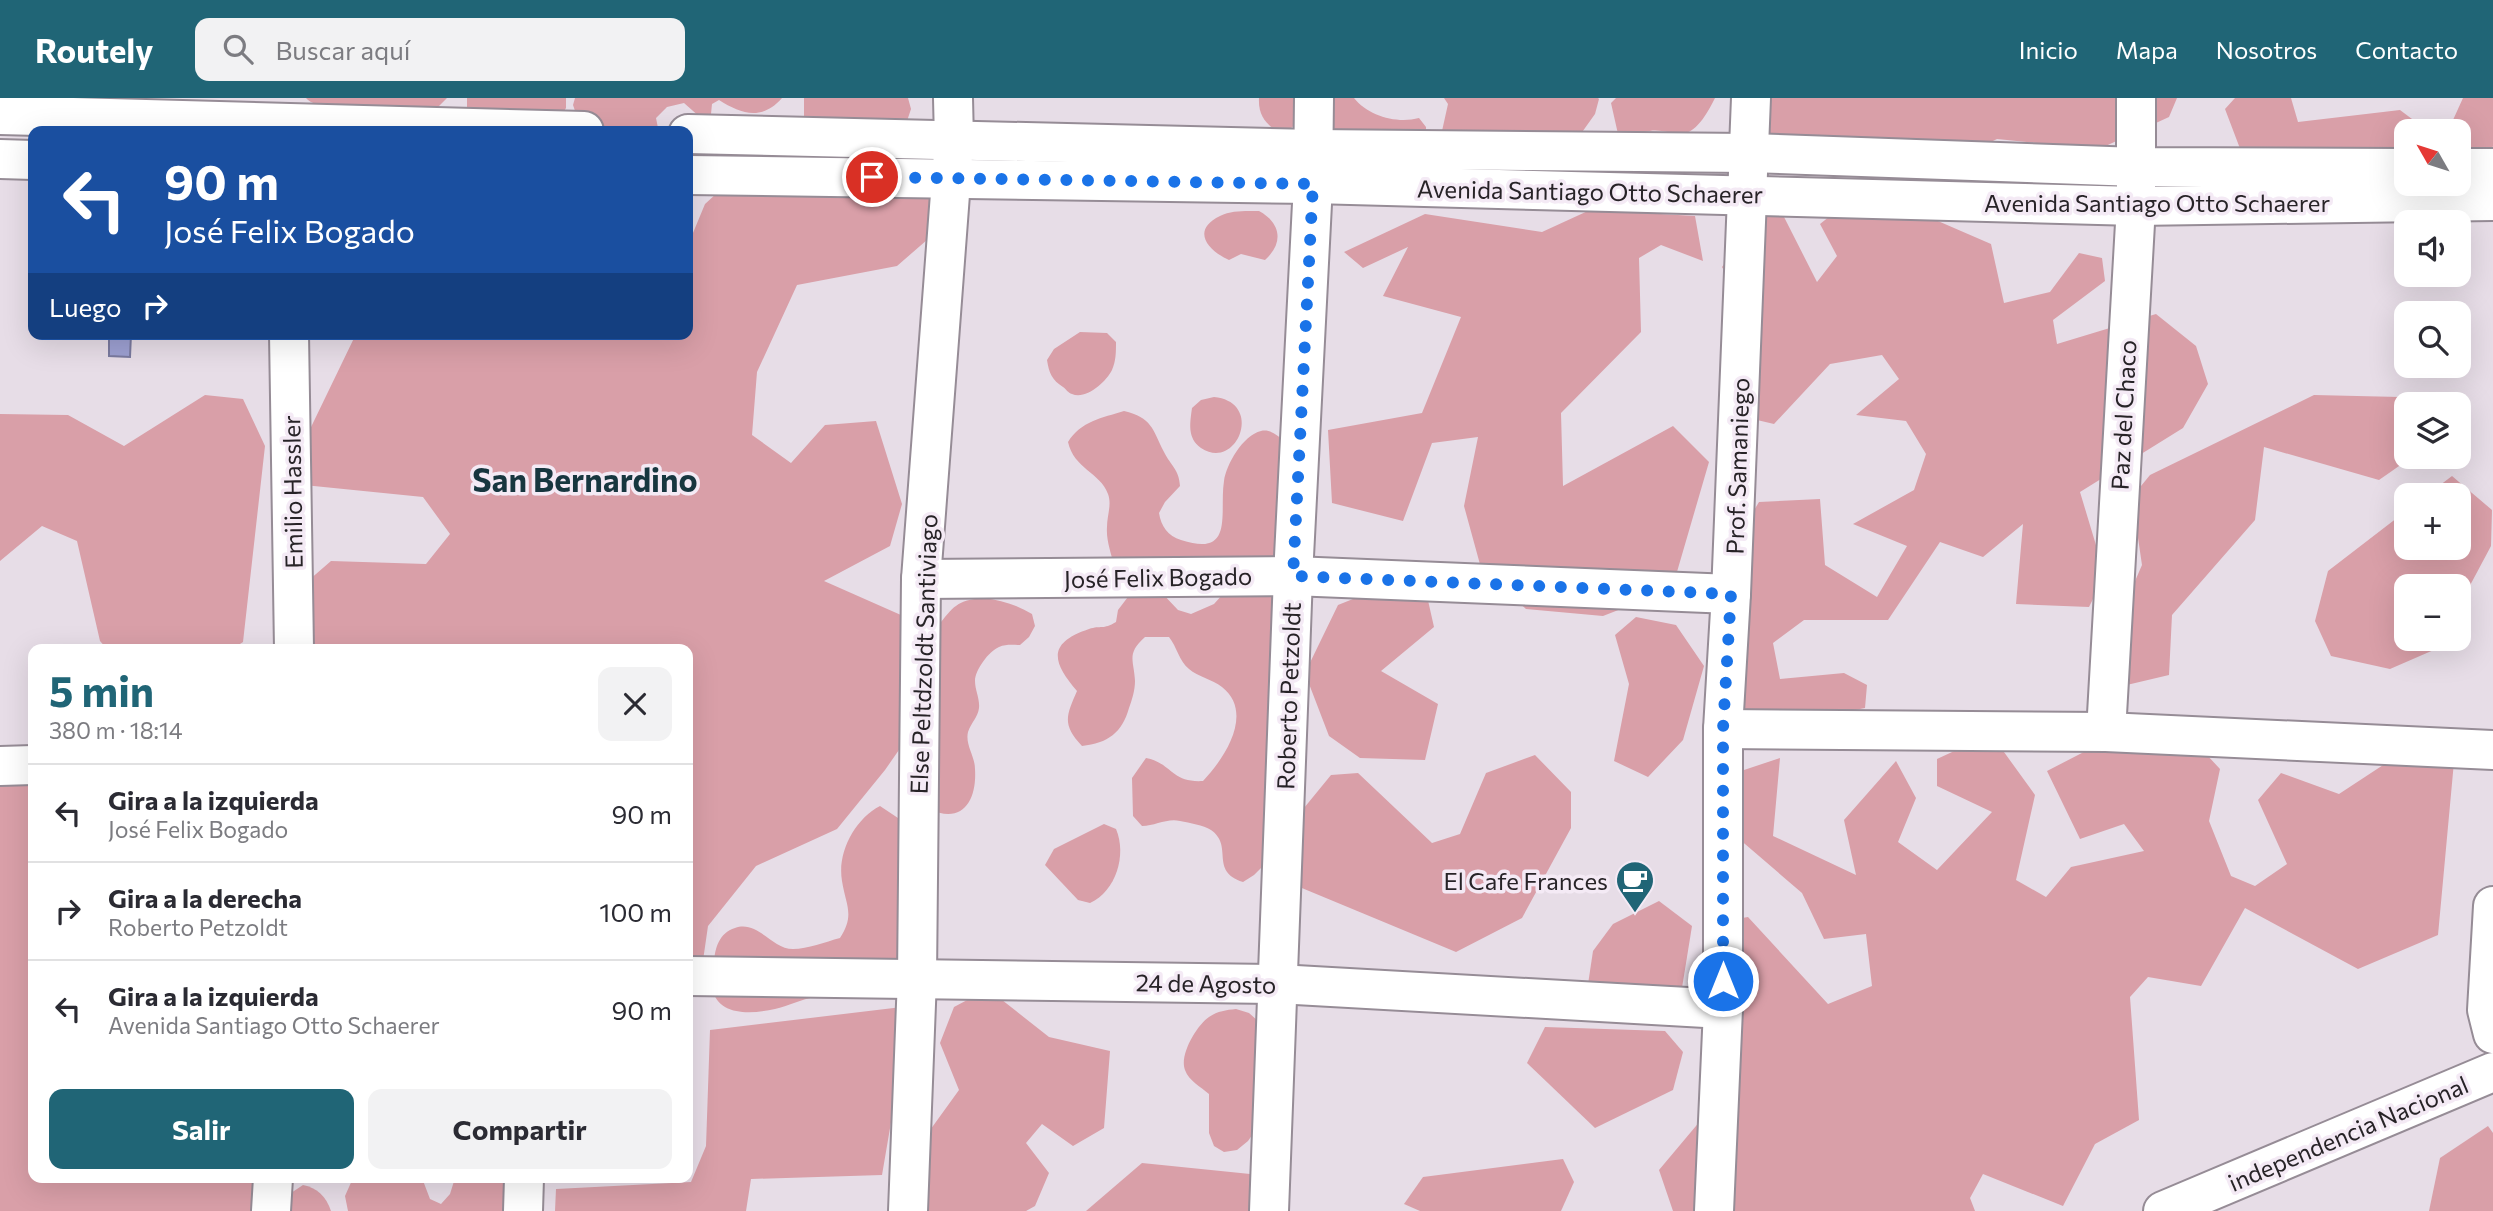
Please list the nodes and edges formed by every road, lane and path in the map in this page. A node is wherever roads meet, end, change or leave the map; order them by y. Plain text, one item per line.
1 (953, 98) edge
2 (1314, 98) edge
3 (1751, 98) edge
4 (2136, 98) edge
5 (0, 115) edge
6 (96, 116) edge
7 (270, 126) edge
8 (693, 134) edge
9 (954, 141) junction
10 (1750, 153) junction
11 (0, 159) edge
12 (28, 160) edge
13 (1314, 167) junction
14 (2137, 167) junction
15 (2394, 168) edge
16 (2471, 168) edge
17 (2493, 168) edge
18 (693, 175) edge
19 (950, 178) junction
20 (1748, 194) junction
21 (2493, 201) edge
22 (2136, 206) junction
23 (289, 340) edge
24 (1293, 576) junction
25 (921, 579) junction
26 (1731, 594) junction
27 (295, 644) edge
28 (1723, 729) junction
29 (2106, 732) junction
30 (2493, 750) edge
31 (28, 765) edge
32 (0, 766) edge
33 (2493, 906) edge
34 (693, 976) edge
35 (917, 978) junction
36 (1278, 984) junction
37 (1723, 1009) junction
38 (2493, 1034) edge
39 (2493, 1072) edge
40 (273, 1183) edge
41 (524, 1183) edge
42 (271, 1211) edge
43 (523, 1211) edge
44 (908, 1211) edge
45 (1269, 1211) edge
46 (1714, 1211) edge
47 (2163, 1211) edge

1 - 9 street, Else Peltdzoldt Santiviago
2 - 13 street, Roberto Petzoldt
3 - 10 street, Prof. Samaniego
4 - 14 street, Paz del Chaco
5 - 6 street
6 - 7 street
8 - 9 street, Avenida Santiago Otto Schaerer
9 - 13 street, Avenida Santiago Otto Schaerer
9 - 19 street, Else Peltdzoldt Santiviago
10 - 13 street, Avenida Santiago Otto Schaerer
10 - 14 street, Avenida Santiago Otto Schaerer
10 - 20 street, Prof. Samaniego
11 - 12 street
13 - 19 street, Avenida Santiago Otto Schaerer
13 - 20 street, Avenida Santiago Otto Schaerer
13 - 24 street, Roberto Petzoldt
14 - 15 street, Avenida Santiago Otto Schaerer
14 - 22 street, Paz del Chaco
16 - 17 street
18 - 19 street, Avenida Santiago Otto Schaerer
19 - 25 street, Else Peltdzoldt Santiviago
20 - 22 street, Avenida Santiago Otto Schaerer
20 - 26 street, Prof. Samaniego
21 - 22 street, Avenida Santiago Otto Schaerer
22 - 29 street, Paz del Chaco
23 - 27 street, Emilio Hassler
24 - 25 street, José Felix Bogado
24 - 26 street, José Felix Bogado
24 - 36 street, Roberto Petzoldt
25 - 35 street, Else Peltdzoldt Santiviago
26 - 28 street, Prof. Samaniego
28 - 29 street
28 - 37 street, Prof. Samaniego
29 - 30 street
31 - 32 street
33 - 38 street
34 - 35 street, 24 de Agosto
35 - 36 street, 24 de Agosto
35 - 44 street, Else Peltdzoldt Santiviago
36 - 37 street, 24 de Agosto
36 - 45 street, Roberto Petzoldt
37 - 46 street, Prof. Samaniego
39 - 47 street, independencia Nacional
40 - 42 street
41 - 43 street

